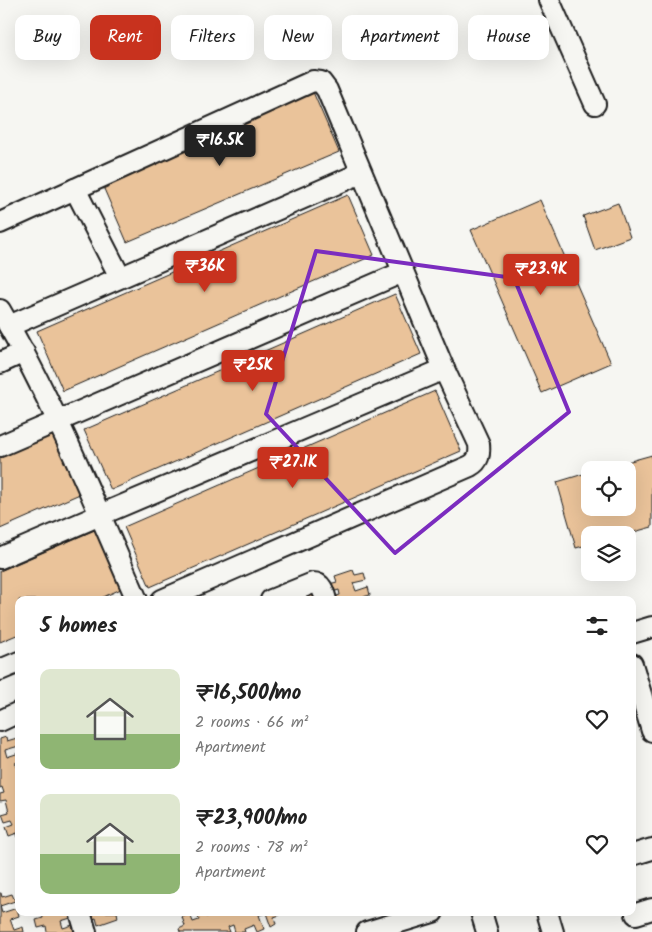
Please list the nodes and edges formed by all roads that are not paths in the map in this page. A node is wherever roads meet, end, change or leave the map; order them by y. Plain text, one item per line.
1 (549, 0) edge
2 (595, 104) dead end
3 (361, 173) junction
4 (75, 189) junction
5 (0, 223) edge
6 (403, 272) junction
7 (120, 277) junction
8 (4, 318) edge
9 (24, 352) junction
10 (0, 363) edge
11 (444, 369) junction
12 (59, 421) junction
13 (0, 446) edge
14 (100, 515) junction
15 (0, 558) edge
16 (135, 596) edge
17 (171, 596) edge
18 (281, 596) edge
19 (324, 596) edge
20 (652, 627) edge
21 (636, 632) edge
22 (15, 664) edge
23 (0, 670) edge
24 (636, 677) edge
25 (15, 715) edge
26 (0, 721) edge
27 (652, 731) edge
28 (652, 849) edge
29 (636, 854) edge
30 (81, 916) edge
31 (422, 916) edge
32 (482, 916) edge
33 (548, 916) edge
34 (406, 922) edge
35 (86, 932) edge
36 (367, 932) edge
37 (487, 932) edge
38 (553, 932) edge

1 - 2 street
3 - 4 street
3 - 6 street
3 - 7 street
4 - 5 street
4 - 7 street
6 - 11 street
6 - 12 street
7 - 8 street
8 - 9 street
9 - 10 street
9 - 12 street
11 - 14 street
11 - 17 street
12 - 13 street
12 - 14 street
14 - 15 street
14 - 16 street
18 - 19 street
20 - 21 street
22 - 23 street
24 - 27 street
25 - 26 street
28 - 29 street
30 - 35 street
31 - 34 street
32 - 37 street
33 - 38 street
34 - 36 street

